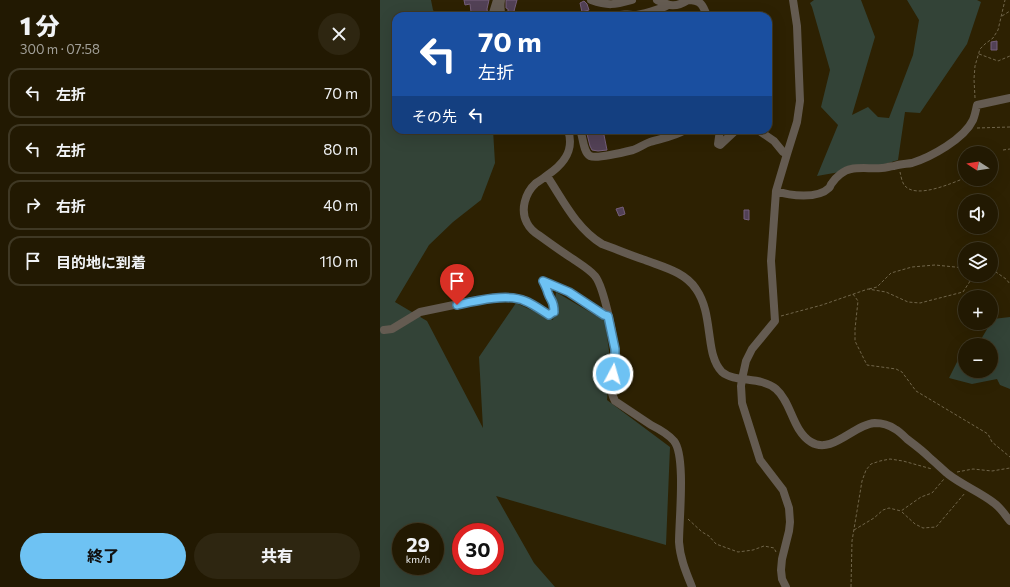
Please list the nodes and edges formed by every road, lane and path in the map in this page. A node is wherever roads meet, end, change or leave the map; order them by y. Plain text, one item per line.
1 (497, 0) edge
2 (501, 0) edge
3 (591, 0) edge
4 (632, 0) edge
5 (657, 0) edge
6 (688, 0) edge
7 (793, 0) edge
8 (1005, 0) edge
9 (668, 5) junction
10 (1010, 11) edge
11 (493, 12) edge
12 (500, 12) edge
13 (646, 12) edge
14 (705, 12) edge
15 (1002, 16) junction
16 (979, 54) junction
17 (1010, 56) edge
18 (1010, 98) edge
19 (977, 105) junction
20 (1010, 127) edge
21 (977, 129) dead end
22 (569, 134) edge
23 (581, 134) edge
24 (679, 134) edge
25 (719, 134) edge
26 (732, 134) edge
27 (764, 134) edge
28 (1010, 149) edge
29 (1002, 150) dead end
30 (787, 154) junction
31 (899, 165) junction
32 (547, 176) junction
33 (958, 181) edge
34 (776, 191) junction
35 (958, 267) edge
36 (998, 273) edge
37 (969, 282) edge
38 (1010, 284) edge
39 (868, 289) junction
40 (852, 294) junction
41 (608, 316) junction
42 (775, 318) junction
43 (384, 330) dead end
44 (742, 379) junction
45 (1010, 457) edge
46 (1010, 468) edge
47 (933, 469) dead end
48 (951, 472) junction
49 (970, 488) junction
50 (901, 511) junction
51 (680, 512) junction
52 (1010, 522) edge
53 (854, 530) junction
54 (782, 560) junction
55 (692, 587) edge
56 (786, 587) edge
57 (851, 587) edge

1 - 11 street
2 - 12 street
3 - 4 street
5 - 9 street
6 - 9 street
6 - 14 street
7 - 30 street
8 - 15 path
9 - 13 street
10 - 15 path
15 - 16 path
16 - 17 path
16 - 19 path
18 - 19 street
19 - 31 street
20 - 21 path
22 - 32 street
23 - 24 street
25 - 26 street
27 - 30 street
28 - 29 path
30 - 34 street
31 - 33 path
31 - 34 street
32 - 41 street
32 - 44 street
34 - 42 street
35 - 39 path
36 - 38 path
37 - 39 path
39 - 40 path
40 - 42 path
40 - 45 path
41 - 43 street
41 - 51 street
42 - 44 street
44 - 48 street
44 - 54 street
46 - 48 path
47 - 53 path
48 - 49 street
48 - 50 path
49 - 50 path
49 - 52 street
50 - 53 path
51 - 54 path
51 - 55 street
53 - 57 path
54 - 56 street

